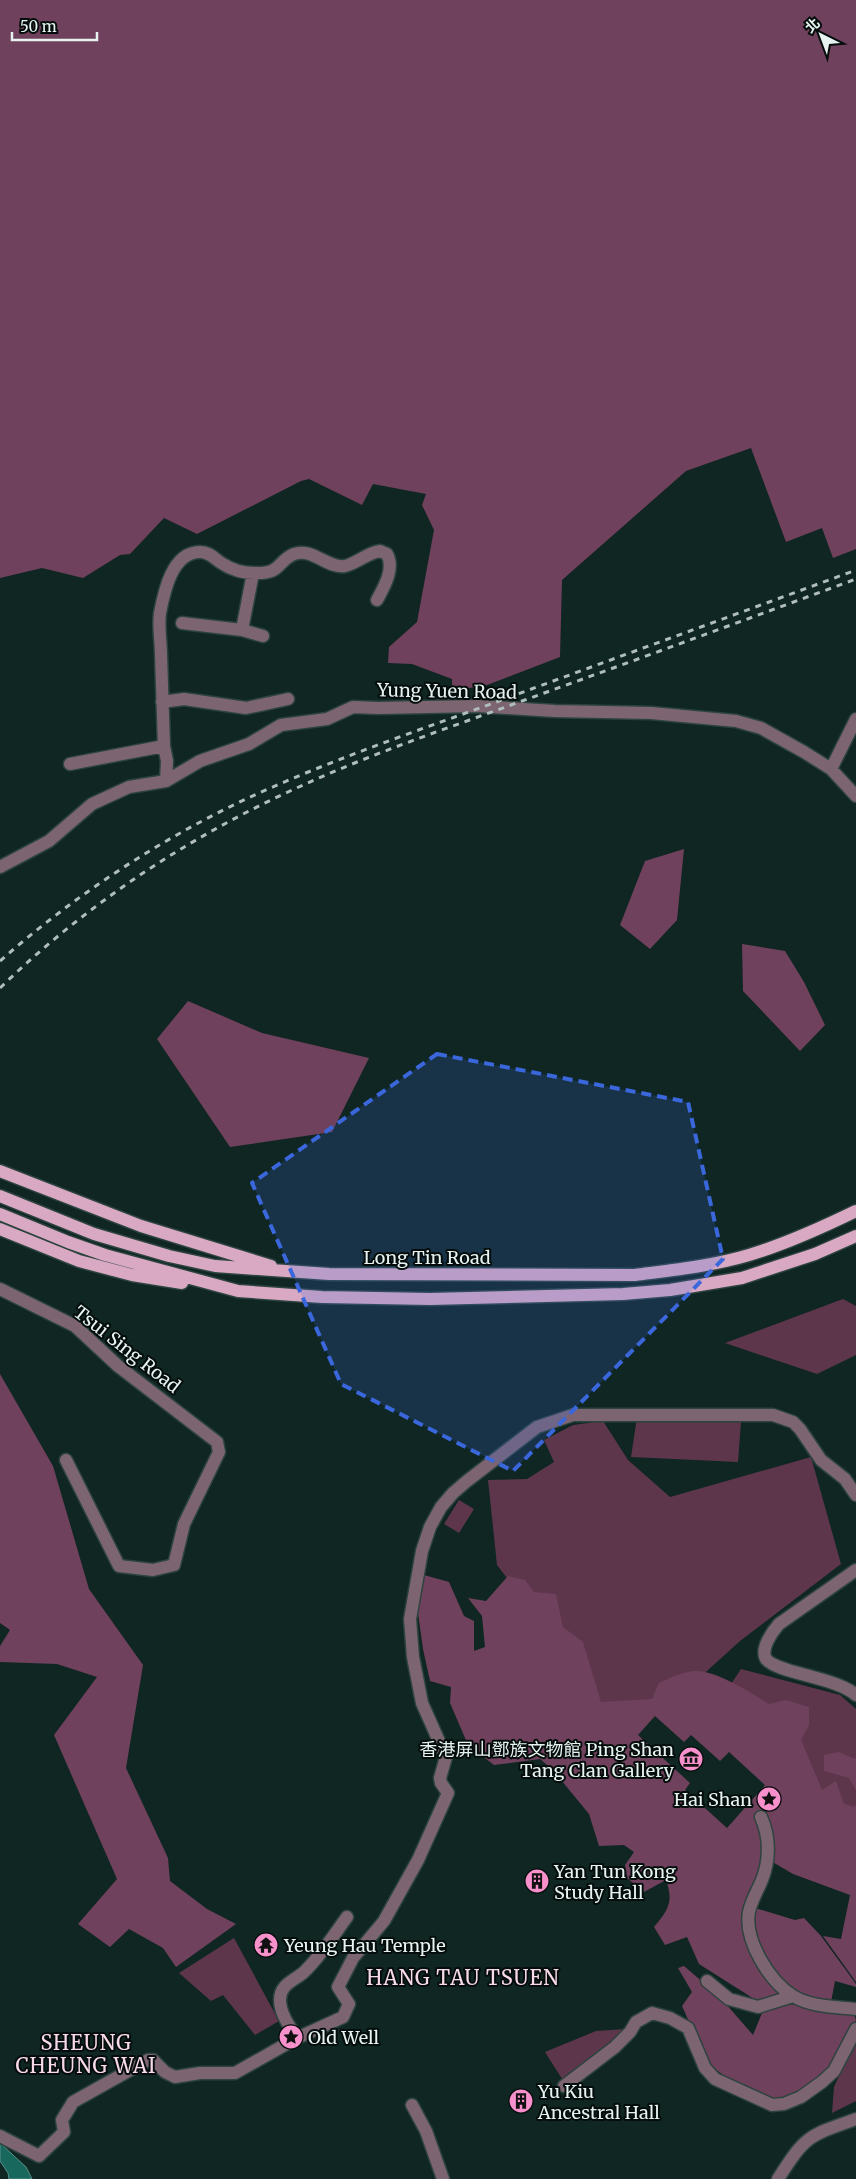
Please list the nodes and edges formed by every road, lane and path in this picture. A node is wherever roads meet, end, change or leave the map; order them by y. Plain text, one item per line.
1 (252, 573) junction
2 (377, 600) dead end
3 (182, 623) dead end
4 (242, 630) junction
5 (263, 636) dead end
6 (288, 699) dead end
7 (162, 702) junction
8 (856, 719) edge
9 (164, 746) junction
10 (70, 764) dead end
11 (831, 769) junction
12 (166, 781) junction
13 (856, 796) edge
14 (0, 867) edge
15 (0, 1171) edge
16 (0, 1196) edge
17 (856, 1211) edge
18 (0, 1214) edge
19 (0, 1229) edge
20 (856, 1236) edge
21 (295, 1273) junction
22 (0, 1289) edge
23 (238, 1291) junction
24 (66, 1460) dead end
25 (856, 1495) edge
26 (856, 1570) edge
27 (856, 1695) edge
28 (761, 1817) dead end
29 (347, 1917) dead end
30 (707, 1981) dead end
31 (793, 1996) junction
32 (856, 2009) edge
33 (856, 2029) edge
34 (297, 2038) junction
35 (564, 2086) dead end
36 (412, 2105) dead end
37 (856, 2118) edge
38 (0, 2136) edge
39 (443, 2179) edge
40 (778, 2179) edge

1 - 2 street
1 - 4 street
1 - 7 street
3 - 4 street
4 - 5 street
6 - 7 street
7 - 9 street
8 - 11 street
9 - 10 street
9 - 12 street
11 - 12 street, Yung Yuen Road
11 - 13 street, Yung Yuen Road
12 - 14 street, Yung Yuen Road
15 - 21 main road
16 - 21 main road, Long Tin Road
17 - 21 main road, Long Tin Road
18 - 23 main road
19 - 23 main road
20 - 23 main road
22 - 24 street, Tsui Sing Road
25 - 34 street
26 - 27 street
28 - 31 street
29 - 34 street
30 - 31 street
31 - 32 street
33 - 35 street
34 - 38 street
36 - 39 street
37 - 40 street

